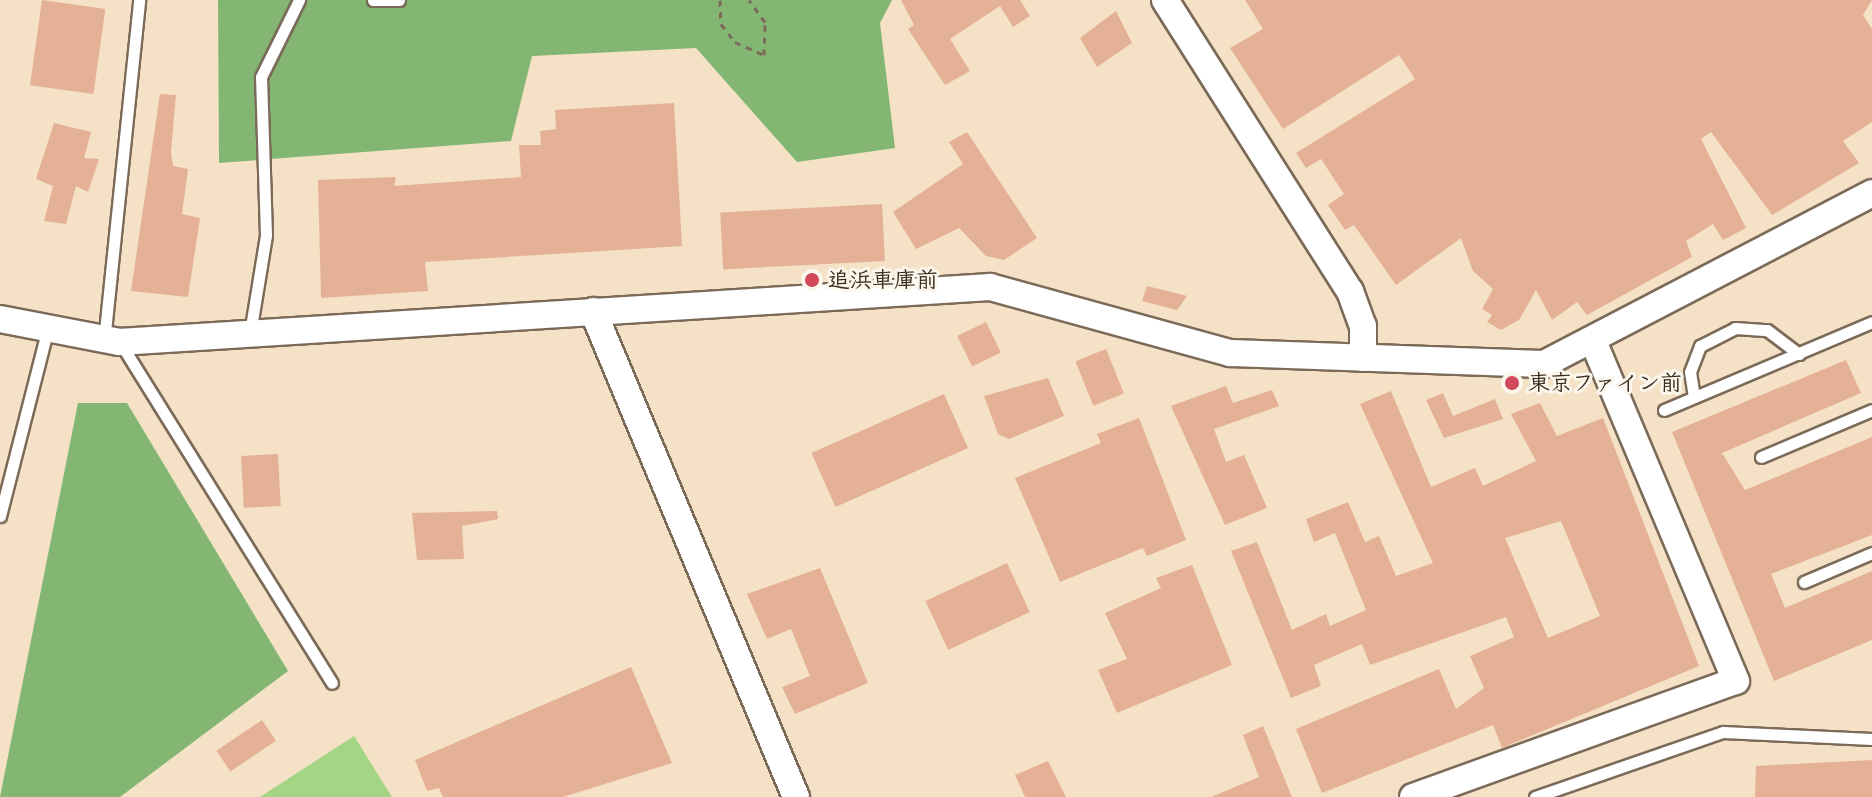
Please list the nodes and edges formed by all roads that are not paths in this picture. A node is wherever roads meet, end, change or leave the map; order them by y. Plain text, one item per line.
1 (139, 0) edge
2 (299, 0) edge
3 (373, 0) edge
4 (399, 0) edge
5 (1165, 0) edge
6 (1872, 193) edge
7 (593, 311) junction
8 (0, 319) edge
9 (1871, 325) edge
10 (47, 331) junction
11 (250, 334) junction
12 (112, 342) junction
13 (1594, 343) junction
14 (1799, 354) junction
15 (1363, 358) junction
16 (1694, 397) junction
17 (1664, 410) dead end
18 (1872, 410) edge
19 (1761, 457) dead end
20 (3, 486) edge
21 (0, 516) edge
22 (1872, 553) edge
23 (1804, 582) dead end
24 (332, 683) dead end
25 (1872, 739) edge
26 (796, 797) edge
27 (1413, 797) edge
28 (1535, 797) edge

1 - 12 lane
2 - 11 lane
3 - 4 lane
5 - 15 street
6 - 13 street
7 - 11 street
7 - 15 street
7 - 26 street
8 - 10 street
9 - 14 lane
10 - 12 street
10 - 20 lane
11 - 12 street
12 - 24 lane
13 - 15 street
13 - 27 street
14 - 16 lane
14 - 16 lane
16 - 17 lane
18 - 19 lane
20 - 21 lane
22 - 23 lane
25 - 28 lane

